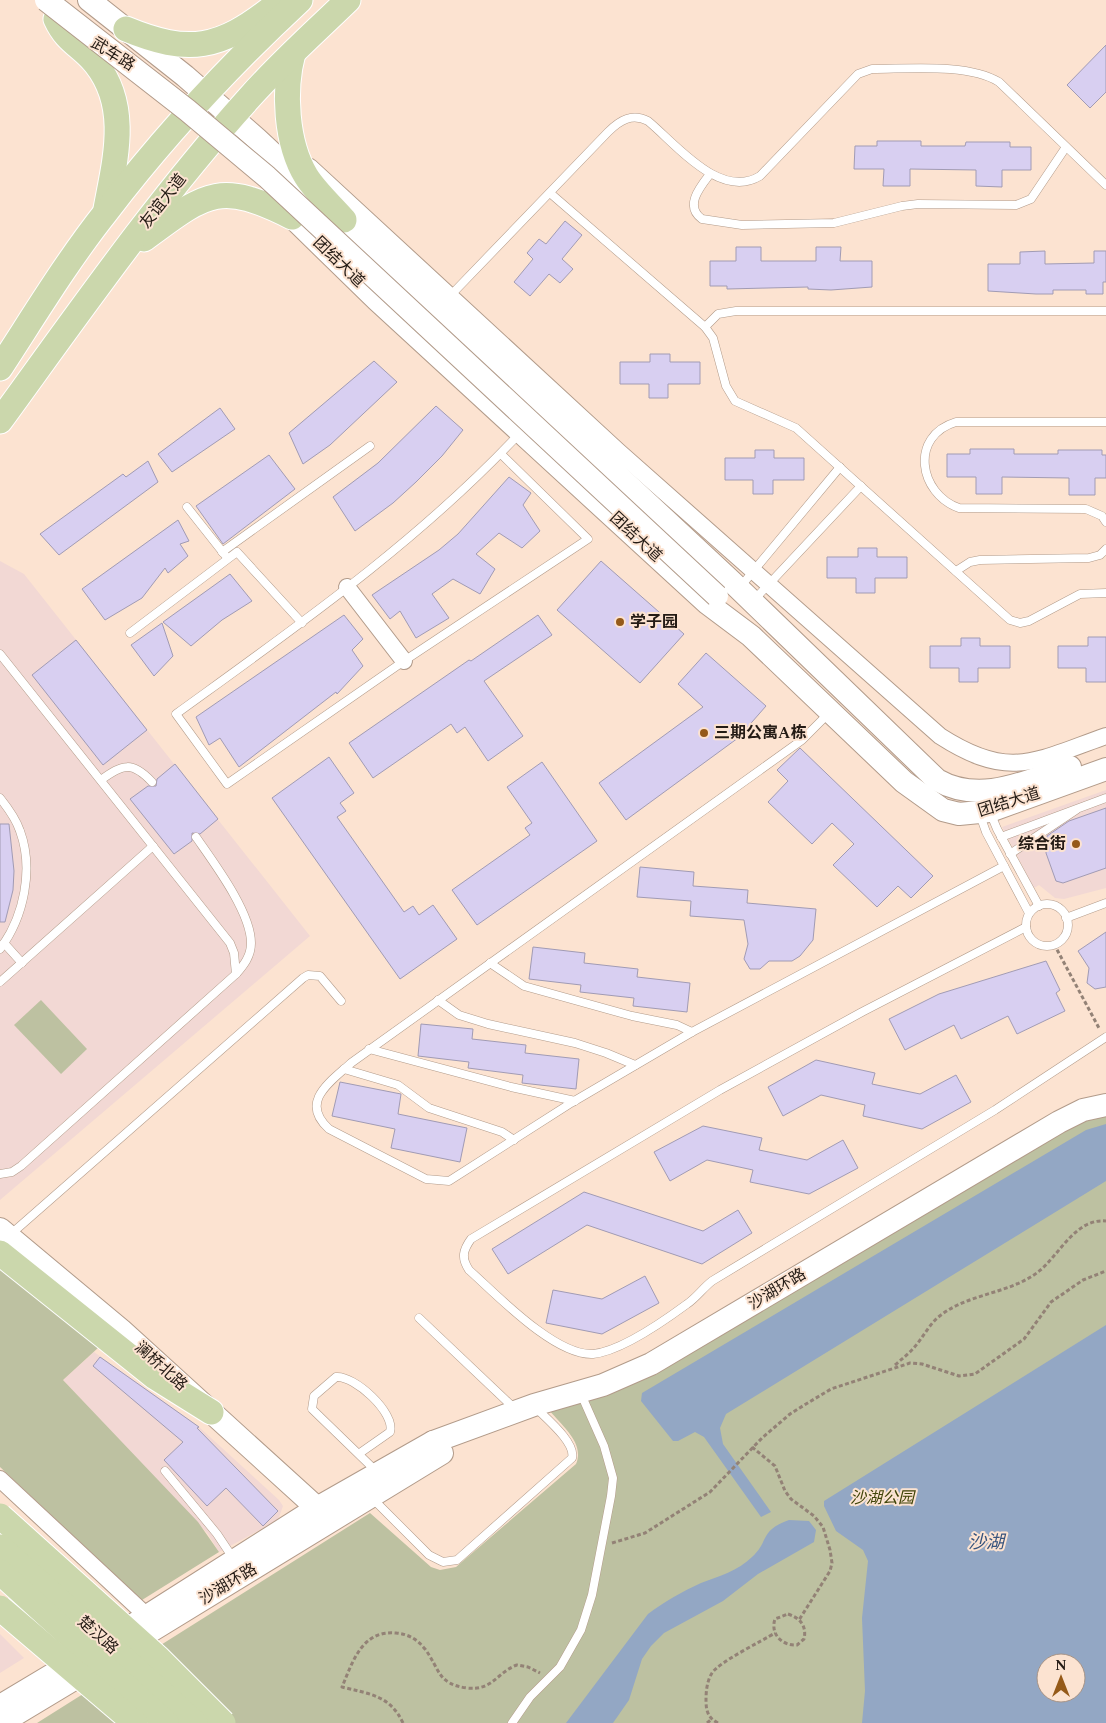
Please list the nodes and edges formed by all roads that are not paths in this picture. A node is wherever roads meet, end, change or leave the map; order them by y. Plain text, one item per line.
1 (32, 0) edge
2 (89, 0) edge
3 (280, 0) edge
4 (300, 0) edge
5 (348, 0) edge
6 (56, 6) edge
7 (126, 30) junction
8 (293, 53) junction
9 (199, 102) junction
10 (226, 124) junction
11 (1066, 147) junction
12 (298, 156) junction
13 (710, 174) junction
14 (1106, 185) edge
15 (550, 193) junction
16 (106, 212) junction
17 (292, 217) junction
18 (344, 220) junction
19 (120, 256) junction
20 (56, 283) junction
21 (450, 296) junction
22 (1106, 311) edge
23 (705, 327) junction
24 (0, 344) edge
25 (0, 368) edge
26 (0, 421) edge
27 (1106, 422) edge
28 (521, 432) junction
29 (370, 446) dead end
30 (500, 454) junction
31 (840, 467) junction
32 (861, 486) junction
33 (187, 507) dead end
34 (1106, 522) edge
35 (1106, 549) edge
36 (222, 552) junction
37 (228, 559) junction
38 (754, 571) junction
39 (956, 571) junction
40 (769, 584) junction
41 (347, 587) junction
42 (735, 592) junction
43 (1106, 593) edge
44 (302, 623) junction
45 (130, 633) dead end
46 (751, 636) junction
47 (0, 654) edge
48 (404, 661) junction
49 (831, 712) junction
50 (1106, 736) edge
51 (1106, 754) edge
52 (1106, 768) edge
53 (101, 780) junction
54 (152, 782) dead end
55 (0, 798) edge
56 (1106, 798) edge
57 (1079, 807) junction
58 (985, 812) junction
59 (196, 837) dead end
60 (1001, 837) junction
61 (153, 846) junction
62 (1010, 854) junction
63 (1004, 866) junction
64 (1106, 903) edge
65 (1039, 906) junction
66 (1030, 913) junction
67 (1066, 918) junction
68 (1026, 927) junction
69 (2, 946) edge
70 (22, 963) junction
71 (490, 963) junction
72 (236, 974) junction
73 (1, 979) edge
74 (438, 1000) junction
75 (341, 1001) dead end
76 (692, 1032) junction
77 (1105, 1038) edge
78 (369, 1049) junction
79 (635, 1065) junction
80 (344, 1070) junction
81 (575, 1101) junction
82 (1106, 1105) edge
83 (514, 1140) junction
84 (0, 1174) edge
85 (3, 1239) edge
86 (419, 1318) dead end
87 (580, 1392) junction
88 (525, 1408) junction
89 (211, 1412) junction
90 (434, 1442) junction
91 (364, 1451) junction
92 (165, 1472) dead end
93 (380, 1472) junction
94 (0, 1478) edge
95 (371, 1497) junction
96 (0, 1507) edge
97 (317, 1508) junction
98 (0, 1516) edge
99 (31, 1542) junction
100 (0, 1547) edge
101 (234, 1560) junction
102 (0, 1572) edge
103 (0, 1608) edge
104 (148, 1617) junction
105 (0, 1706) edge
106 (1, 1723) edge
107 (135, 1723) edge
108 (166, 1723) edge
109 (195, 1723) edge
110 (224, 1723) edge
111 (512, 1723) edge

1 - 6 main road, 武车路
2 - 7 main road, 武车路
3 - 7 main road
4 - 9 main road
5 - 8 main road, 友谊大道
6 - 9 main road, 武车路
6 - 16 main road
6 - 42 main road, bridge
6 - 42 main road
7 - 9 main road, 武车路
8 - 10 main road, 友谊大道
8 - 12 main road
9 - 10 main road
9 - 16 main road
10 - 17 main road, 团结大道
10 - 18 main road, 团结大道
10 - 19 main road, 友谊大道
11 - 13 lane
11 - 13 lane
11 - 14 lane
12 - 18 main road
12 - 21 street
13 - 15 lane
15 - 21 lane
15 - 23 lane
16 - 20 main road
17 - 19 main road
17 - 28 main road, 团结大道
18 - 42 main road, 团结大道
19 - 26 main road, 友谊大道
20 - 24 main road
20 - 25 main road
21 - 38 street
22 - 23 lane
23 - 31 lane
27 - 34 lane
28 - 30 lane
28 - 46 main road, 团结大道
29 - 36 lane
30 - 41 lane
30 - 48 lane
31 - 32 lane
31 - 38 lane
32 - 39 lane
32 - 40 lane
33 - 36 lane
35 - 39 lane
36 - 37 lane
37 - 44 lane
37 - 45 lane
38 - 40 street
38 - 42 lane
39 - 43 lane
40 - 42 lane
40 - 50 street
41 - 44 lane
41 - 48 street
42 - 46 main road
42 - 51 main road, 团结大道
44 - 48 lane
46 - 49 main road, 团结大道
47 - 53 lane
49 - 58 main road, 团结大道
49 - 71 lane
52 - 58 main road, 团结大道
53 - 54 lane
53 - 61 lane
55 - 69 lane
56 - 57 lane
57 - 60 lane
57 - 62 lane
58 - 60 lane
58 - 63 lane
59 - 72 lane
60 - 62 lane
61 - 70 lane
61 - 72 lane
62 - 65 lane
63 - 66 lane
63 - 76 lane
64 - 67 lane
65 - 66 lane
65 - 67 lane
66 - 68 lane
67 - 68 lane
68 - 77 lane
69 - 70 lane
70 - 73 lane
71 - 74 lane
71 - 76 lane
72 - 84 lane
74 - 78 lane
74 - 79 lane
75 - 85 lane
76 - 79 lane
78 - 80 lane
78 - 81 lane
79 - 81 lane
80 - 83 lane
80 - 83 lane
81 - 83 lane
82 - 87 main road, 沙湖环路
85 - 89 main road, 澜桥北路
85 - 89 main road
86 - 88 lane
87 - 88 main road, 沙湖环路
87 - 111 lane
88 - 90 main road, 沙湖环路
88 - 95 lane
89 - 97 main road, 澜桥北路
90 - 93 main road, 沙湖环路
90 - 95 main road, 沙湖环路
91 - 91 lane
91 - 93 lane
92 - 101 lane
93 - 97 main road, 沙湖环路
94 - 104 street
95 - 106 main road, 沙湖环路
96 - 99 main road, bridge
97 - 101 main road, 沙湖环路
98 - 99 main road, bridge
99 - 110 main road, bridge
100 - 109 main road, 楚汉路, bridge
101 - 104 main road, 沙湖环路
102 - 108 main road, bridge
103 - 107 main road, bridge
104 - 105 main road, 沙湖环路

